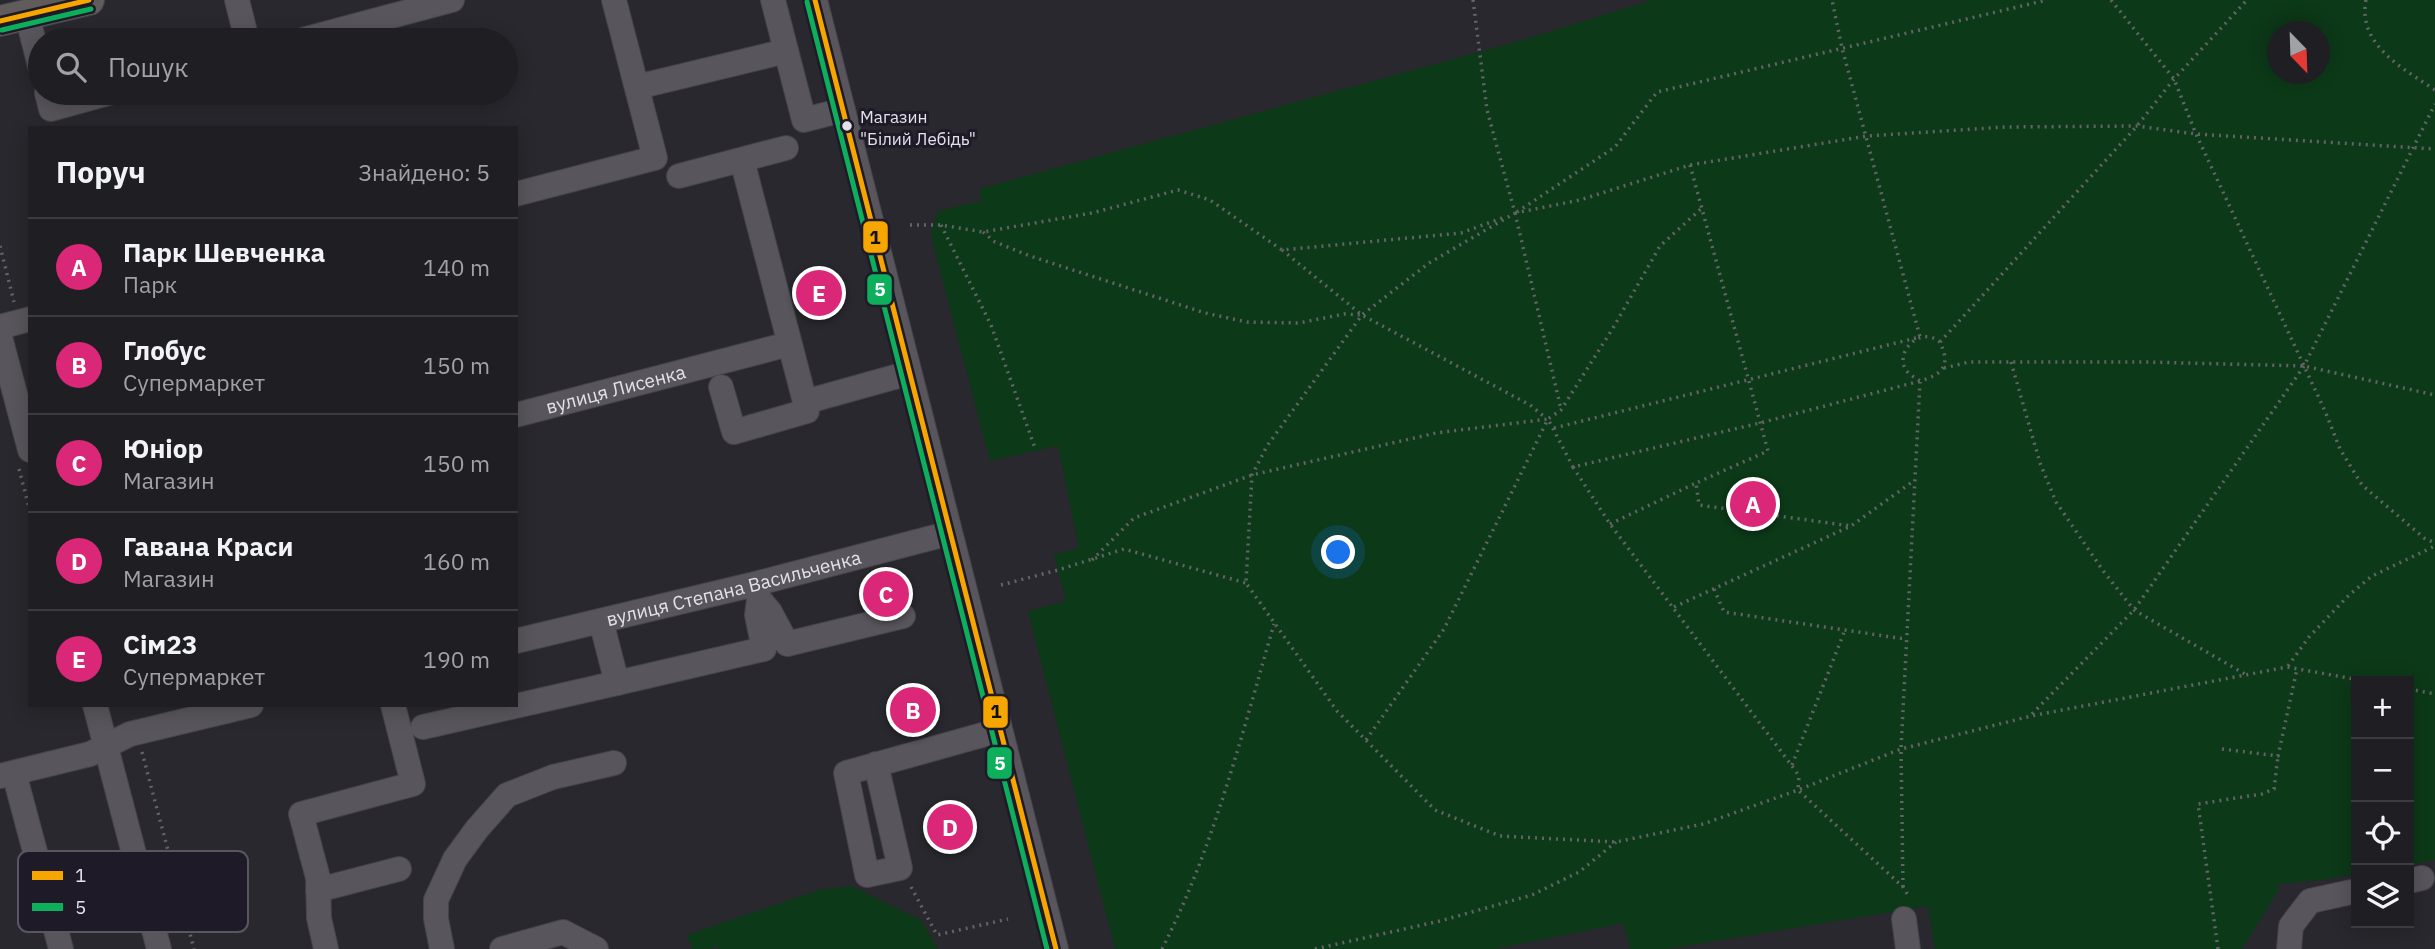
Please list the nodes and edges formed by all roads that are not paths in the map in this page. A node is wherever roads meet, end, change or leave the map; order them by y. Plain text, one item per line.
1 (89, 0) edge
2 (237, 0) edge
3 (452, 0) edge
4 (614, 0) edge
5 (816, 2) edge
6 (410, 5) edge
7 (775, 7) edge
8 (14, 18) edge
9 (244, 28) edge
10 (339, 28) edge
11 (28, 44) edge
12 (786, 51) junction
13 (637, 87) junction
14 (50, 105) edge
15 (66, 105) edge
16 (844, 110) junction
17 (786, 148) dead end
18 (742, 160) junction
19 (679, 176) dead end
20 (518, 193) edge
21 (28, 320) edge
22 (0, 327) edge
23 (0, 337) edge
24 (789, 344) junction
25 (909, 373) junction
26 (718, 376) junction
27 (805, 402) junction
28 (518, 415) edge
29 (28, 442) edge
30 (950, 533) junction
31 (757, 592) junction
32 (903, 616) dead end
33 (601, 621) junction
34 (518, 641) edge
35 (617, 683) junction
36 (518, 706) edge
37 (95, 707) edge
38 (243, 707) edge
39 (394, 707) edge
40 (512, 707) edge
41 (424, 727) dead end
42 (1000, 730) junction
43 (105, 746) junction
44 (614, 763) dead end
45 (876, 764) junction
46 (7, 774) edge
47 (31, 851) edge
48 (133, 851) edge
49 (399, 869) dead end
50 (318, 890) junction
51 (2351, 892) edge
52 (1904, 919) dead end
53 (56, 932) edge
54 (154, 932) edge
55 (61, 949) edge
56 (159, 949) edge
57 (326, 949) edge
58 (442, 949) edge
59 (502, 949) edge
60 (596, 949) edge
61 (1056, 949) edge
62 (1909, 949) edge
63 (2289, 949) edge

1 - 8 main road
2 - 9 street
3 - 6 street
4 - 13 street
5 - 7 street
5 - 16 street
6 - 10 street
7 - 12 street
8 - 11 street
12 - 13 street
12 - 16 street
13 - 20 street
14 - 15 street
16 - 25 street
17 - 18 street
18 - 19 street
18 - 24 street
21 - 22 street
23 - 29 street
24 - 26 street, вулиця Лисенка
24 - 27 street
25 - 27 street
25 - 30 street
26 - 27 street
26 - 28 street, вулиця Лисенка
30 - 31 street, вулиця Степана Васильченка
30 - 42 street
31 - 32 street
31 - 33 street, вулиця Степана Васильченка
31 - 35 street
33 - 34 street, вулиця Степана Васильченка
33 - 35 street
35 - 36 street
37 - 43 street
38 - 43 street
39 - 50 street
40 - 41 street
42 - 45 street
42 - 61 street
43 - 46 street
43 - 48 street
44 - 58 street
45 - 45 street
46 - 47 street
49 - 50 street
50 - 57 street
51 - 63 street
52 - 62 street
53 - 55 street
54 - 56 street
59 - 60 street

